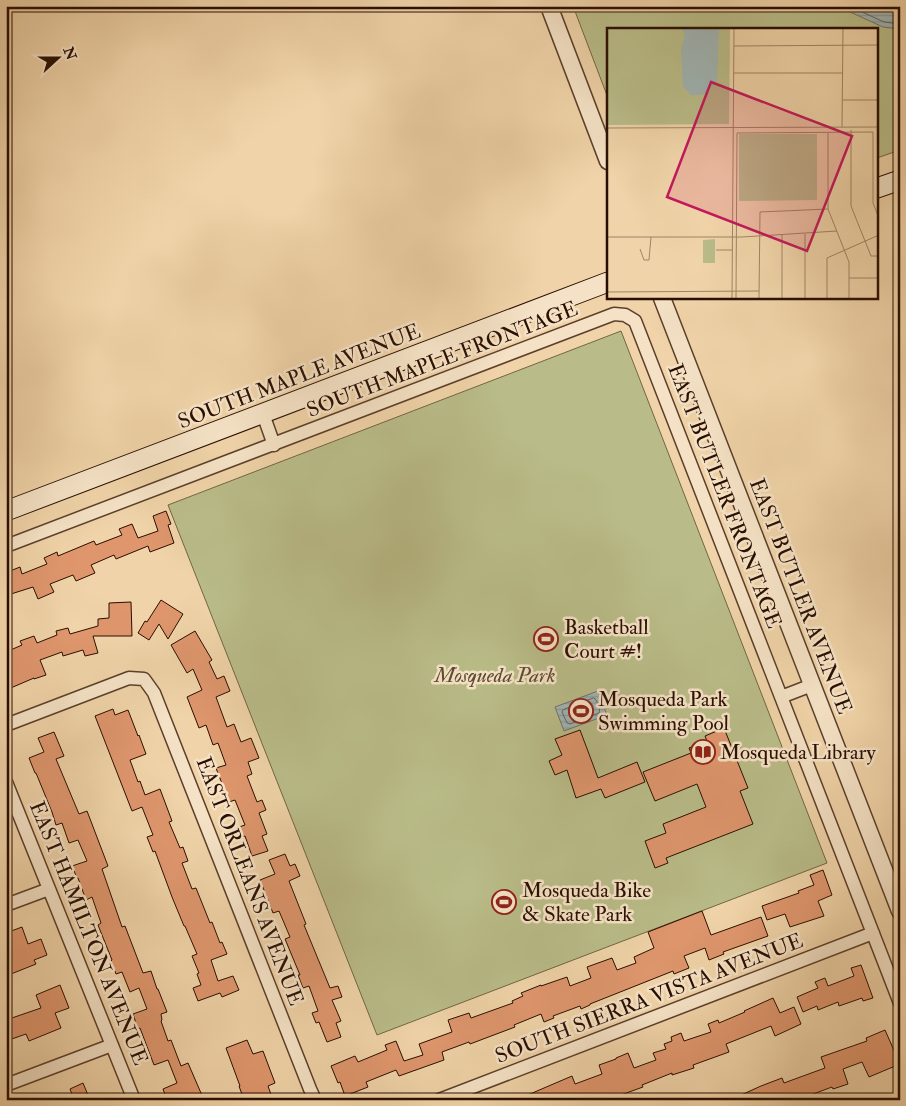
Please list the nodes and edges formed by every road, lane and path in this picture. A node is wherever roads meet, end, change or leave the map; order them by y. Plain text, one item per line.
1 (549, 6) edge
2 (607, 158) edge
3 (900, 180) edge
4 (878, 188) edge
5 (607, 282) edge
6 (662, 299) edge
7 (625, 315) joint
8 (263, 414) junction
9 (274, 445) junction
10 (6, 511) edge
11 (6, 546) edge
12 (812, 685) junction
13 (781, 697) junction
14 (6, 725) edge
15 (6, 782) edge
16 (49, 889) junction
17 (6, 905) edge
18 (900, 911) edge
19 (873, 933) junction
20 (900, 1003) edge
21 (112, 1044) junction
22 (6, 1085) edge
23 (134, 1100) edge
24 (316, 1100) edge
25 (439, 1100) edge

1 - 2 street
3 - 4 main road
5 - 8 main road, SOUTH MAPLE AVENUE
6 - 12 street, EAST BUTLER AVENUE
7 - 9 street, SOUTH MAPLE FRONTAGE
7 - 13 street, EAST BUTLER FRONTAGE
8 - 9 street
8 - 10 main road, SOUTH MAPLE AVENUE
9 - 11 street, SOUTH MAPLE FRONTAGE
12 - 13 street
12 - 18 street, EAST BUTLER AVENUE
13 - 19 street, EAST BUTLER FRONTAGE
14 - 24 street, EAST ORLEANS AVENUE
15 - 16 street, EAST HAMILTON AVENUE
16 - 17 street
16 - 21 street, EAST HAMILTON AVENUE
19 - 20 street, EAST BUTLER FRONTAGE
19 - 25 street, SOUTH SIERRA VISTA AVENUE
21 - 22 street
21 - 23 street, EAST HAMILTON AVENUE

